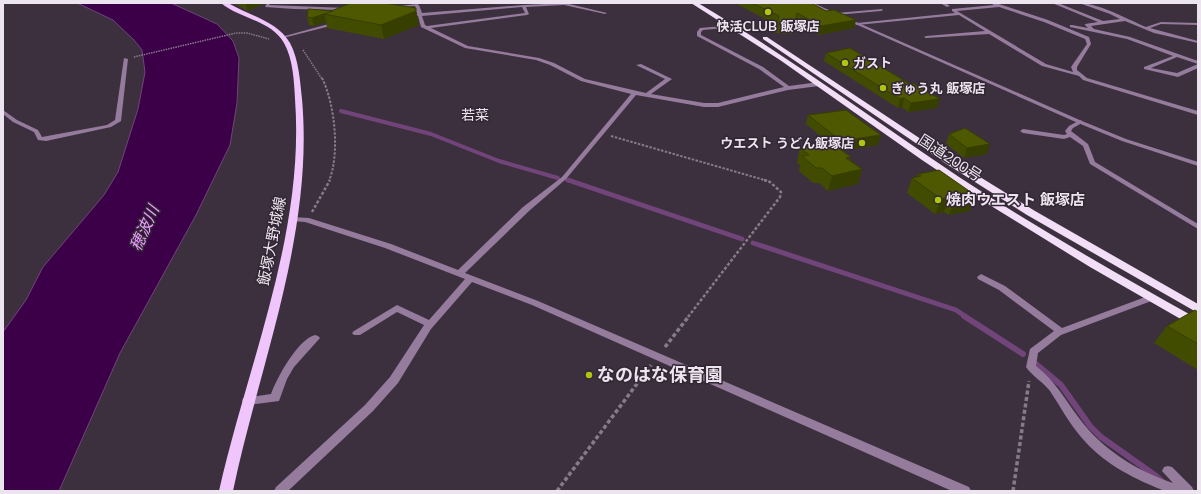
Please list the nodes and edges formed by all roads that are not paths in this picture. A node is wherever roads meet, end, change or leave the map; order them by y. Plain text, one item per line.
1 (224, 3) edge
2 (269, 3) edge
3 (694, 3) edge
4 (706, 3) edge
5 (810, 3) edge
6 (942, 3) edge
7 (992, 3) edge
8 (1054, 3) edge
9 (1082, 3) edge
10 (417, 4) edge
11 (524, 6) junction
12 (948, 6) dead end
13 (1000, 6) junction
14 (386, 7) edge
15 (348, 9) edge
16 (881, 10) dead end
17 (605, 13) dead end
18 (836, 14) junction
19 (961, 14) junction
20 (418, 15) junction
21 (1125, 20) junction
22 (339, 21) edge
23 (1046, 21) junction
24 (1103, 22) junction
25 (857, 24) junction
26 (1198, 24) edge
27 (734, 26) junction
28 (429, 27) junction
29 (1146, 28) junction
30 (991, 32) junction
31 (1097, 32) junction
32 (283, 37) junction
33 (926, 37) dead end
34 (1198, 42) edge
35 (1176, 56) junction
36 (126, 59) dead end
37 (1198, 63) edge
38 (639, 65) dead end
39 (1198, 66) edge
40 (1079, 75) junction
41 (819, 84) junction
42 (788, 88) junction
43 (635, 93) junction
44 (648, 94) junction
45 (3, 112) edge
46 (1198, 112) edge
47 (1080, 122) junction
48 (1023, 131) dead end
49 (1071, 136) junction
50 (1198, 164) edge
51 (295, 219) junction
52 (1198, 227) edge
53 (458, 274) junction
54 (981, 277) dead end
55 (470, 278) junction
56 (1151, 298) junction
57 (1198, 309) edge
58 (430, 324) junction
59 (1198, 325) edge
60 (1061, 332) junction
61 (357, 333) dead end
62 (315, 338) dead end
63 (248, 401) junction
64 (1168, 471) dead end
65 (226, 491) edge
66 (280, 491) edge
67 (965, 491) edge
68 (1179, 491) edge
69 (1188, 491) edge

1 - 32 main road, 飯塚大野城線
2 - 15 street
3 - 27 highway, 国道200号
4 - 57 highway, 国道200号
5 - 18 street
6 - 12 street
7 - 13 street
8 - 24 street
9 - 21 street
10 - 14 street
10 - 20 street
11 - 17 street
11 - 20 street
11 - 28 street
13 - 19 street
13 - 23 street
16 - 18 street
18 - 25 street
19 - 25 street
19 - 30 street
20 - 28 street
21 - 24 street
21 - 29 street
22 - 32 street
23 - 31 street
23 - 40 street
24 - 31 street
25 - 47 street
26 - 29 street
27 - 41 highway, 国道200号
27 - 42 street
28 - 43 street
29 - 34 street
30 - 33 street
30 - 40 street
31 - 35 street
32 - 51 main road, 飯塚大野城線
35 - 37 street
35 - 39 street
36 - 45 lane
38 - 44 street
40 - 46 street
41 - 42 street
41 - 56 highway, 国道200号
42 - 44 street
43 - 44 street
43 - 53 street
47 - 49 street
47 - 50 street
48 - 49 street
49 - 52 street
51 - 53 street
51 - 63 main road, 飯塚大野城線
53 - 55 street
54 - 60 street
55 - 58 street
55 - 67 street
56 - 59 highway, 国道200号
56 - 60 street
58 - 61 street
58 - 66 street
60 - 68 street
62 - 63 street
63 - 65 main road, 飯塚大野城線
64 - 69 street

